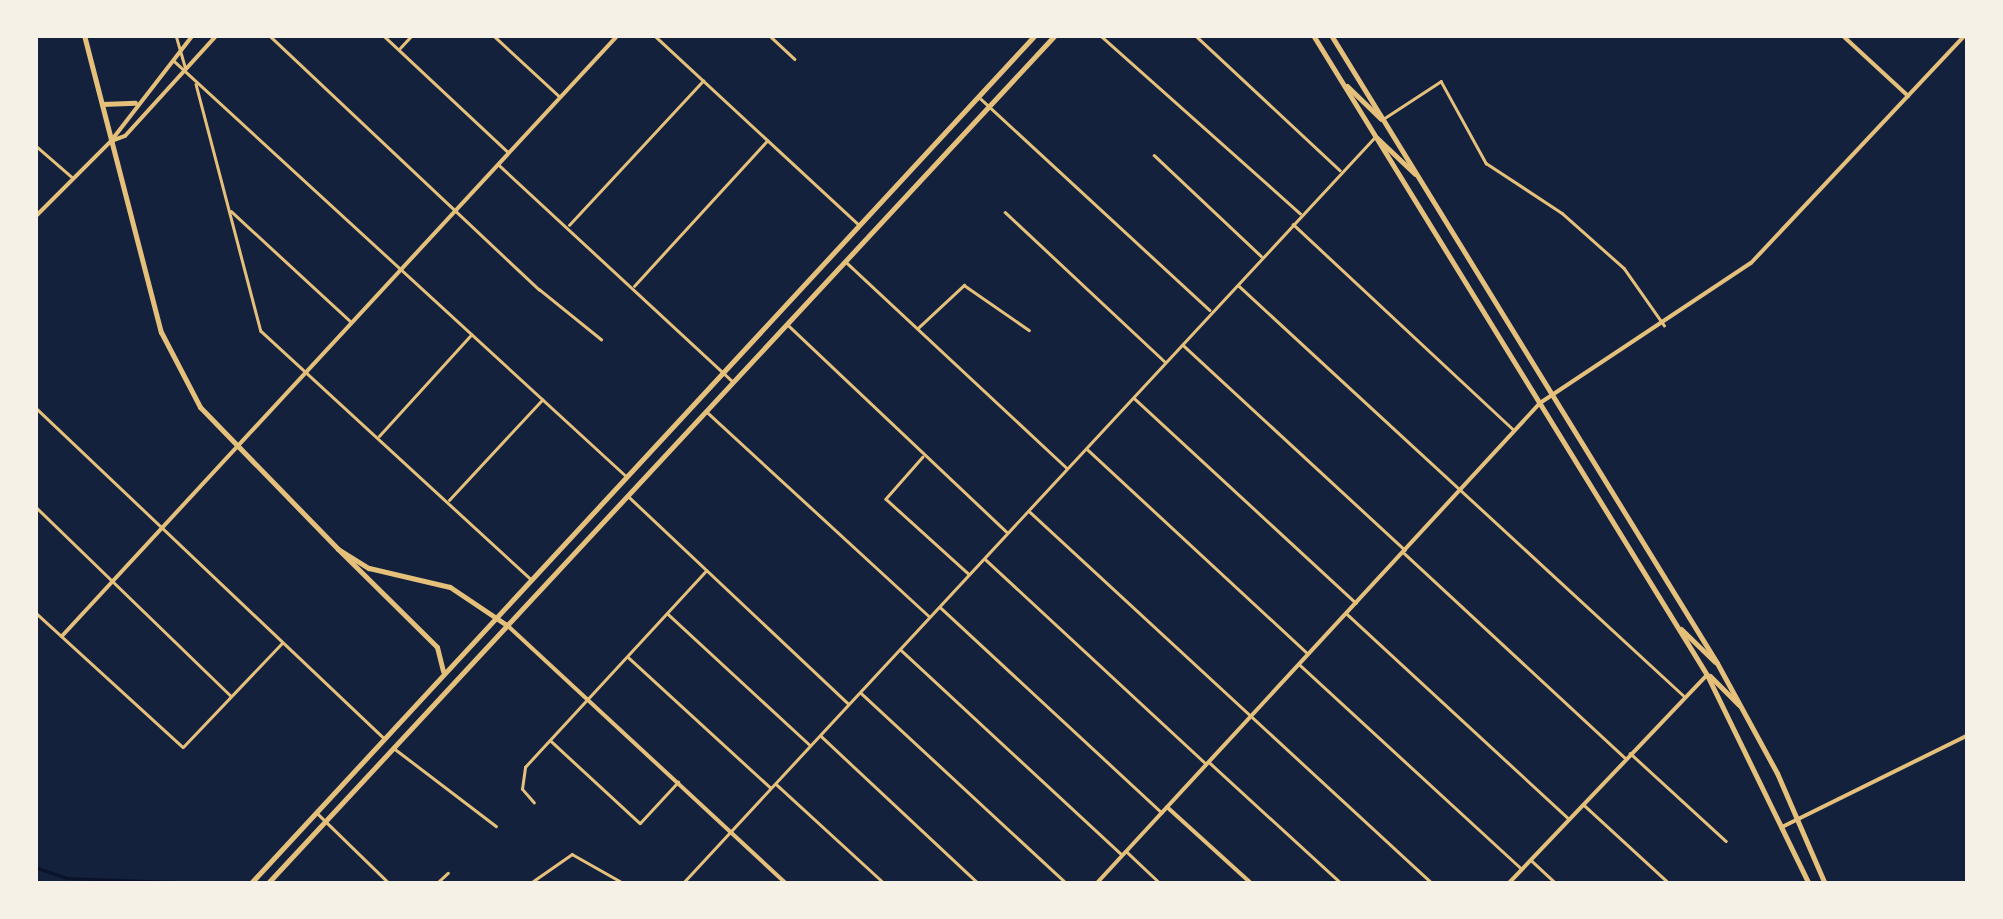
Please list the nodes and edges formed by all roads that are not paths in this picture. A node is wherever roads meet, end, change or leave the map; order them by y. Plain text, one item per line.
1 (84, 35) edge
2 (176, 35) edge
3 (194, 35) edge
4 (217, 35) edge
5 (270, 35) edge
6 (383, 35) edge
7 (412, 35) edge
8 (493, 35) edge
9 (618, 35) edge
10 (654, 35) edge
11 (769, 35) edge
12 (1022, 35) edge
13 (1035, 35) edge
14 (1055, 35) edge
15 (1100, 35) edge
16 (1194, 35) edge
17 (1313, 35) edge
18 (1331, 35) edge
19 (1842, 35) edge
20 (1965, 35) edge
21 (1029, 42) junction
22 (399, 49) junction
23 (180, 50) junction
24 (172, 59) junction
25 (795, 60) dead end
26 (185, 69) junction
27 (704, 81) junction
28 (196, 84) junction
29 (1344, 85) junction
30 (976, 96) junction
31 (560, 97) junction
32 (1908, 97) junction
33 (136, 103) junction
34 (102, 104) junction
35 (988, 106) junction
36 (1382, 119) junction
37 (1375, 137) junction
38 (111, 140) junction
39 (768, 140) junction
40 (35, 145) edge
41 (40, 150) junction
42 (509, 153) junction
43 (35, 155) edge
44 (1154, 155) dead end
45 (498, 164) junction
46 (1342, 172) junction
47 (1418, 176) junction
48 (72, 178) junction
49 (230, 209) junction
50 (457, 209) junction
51 (1005, 212) dead end
52 (1302, 214) junction
53 (35, 217) edge
54 (1292, 224) junction
55 (859, 225) junction
56 (568, 226) junction
57 (1262, 258) junction
58 (845, 261) junction
59 (399, 271) junction
60 (1237, 284) junction
61 (633, 288) junction
62 (1212, 312) junction
63 (351, 322) junction
64 (787, 324) junction
65 (1664, 324) junction
66 (918, 329) junction
67 (1029, 330) dead end
68 (471, 335) junction
69 (601, 339) dead end
70 (1182, 344) junction
71 (1166, 362) junction
72 (307, 370) junction
73 (722, 371) junction
74 (733, 382) junction
75 (1552, 395) junction
76 (1133, 397) junction
77 (542, 400) junction
78 (1540, 403) junction
79 (35, 407) edge
80 (706, 411) junction
81 (1515, 431) junction
82 (378, 437) junction
83 (235, 448) junction
84 (1086, 448) junction
85 (924, 456) junction
86 (1067, 468) junction
87 (626, 476) junction
88 (1460, 490) junction
89 (627, 496) junction
90 (448, 501) junction
91 (35, 506) edge
92 (1028, 510) junction
93 (160, 531) junction
94 (1007, 532) junction
95 (338, 549) junction
96 (1404, 551) junction
97 (984, 558) junction
98 (706, 571) junction
99 (969, 574) junction
100 (531, 579) junction
101 (112, 584) junction
102 (1356, 603) junction
103 (940, 607) junction
104 (35, 612) edge
105 (667, 613) junction
106 (1346, 614) junction
107 (494, 616) junction
108 (930, 617) junction
109 (508, 626) junction
110 (1678, 628) junction
111 (62, 636) junction
112 (282, 643) junction
113 (900, 649) junction
114 (1308, 654) junction
115 (627, 656) junction
116 (1717, 662) junction
117 (1299, 664) junction
118 (444, 672) junction
119 (1707, 675) junction
120 (860, 692) junction
121 (1683, 695) junction
122 (232, 696) junction
123 (588, 699) junction
124 (849, 704) junction
125 (1742, 706) junction
126 (1252, 716) junction
127 (820, 735) junction
128 (1968, 735) edge
129 (384, 738) junction
130 (550, 740) junction
131 (810, 745) junction
132 (394, 748) junction
133 (1630, 753) junction
134 (1625, 758) junction
135 (1207, 763) junction
136 (678, 782) junction
137 (775, 783) junction
138 (771, 788) junction
139 (1968, 794) edge
140 (534, 803) dead end
141 (1583, 804) junction
142 (1968, 806) edge
143 (1167, 807) junction
144 (315, 811) junction
145 (1162, 813) junction
146 (1569, 819) junction
147 (1798, 819) junction
148 (327, 823) junction
149 (496, 826) dead end
150 (1784, 826) junction
151 (731, 831) junction
152 (1726, 840) dead end
153 (1124, 853) junction
154 (1531, 860) junction
155 (1522, 869) junction
156 (448, 873) dead end
157 (382, 877) junction
158 (268, 883) edge
159 (250, 884) edge
160 (376, 884) edge
161 (390, 884) edge
162 (436, 884) edge
163 (529, 884) edge
164 (625, 884) edge
165 (682, 884) edge
166 (787, 884) edge
167 (885, 884) edge
168 (979, 884) edge
169 (1066, 884) edge
170 (1096, 884) edge
171 (1161, 884) edge
172 (1252, 884) edge
173 (1342, 884) edge
174 (1434, 884) edge
175 (1508, 884) edge
176 (1557, 884) edge
177 (1670, 884) edge
178 (1809, 884) edge
179 (1825, 884) edge

1 - 34 main road
2 - 23 street
3 - 23 street
4 - 26 street
5 - 50 street
6 - 22 street
7 - 22 street
8 - 31 street
9 - 31 street
10 - 27 street
11 - 25 street
12 - 21 street
13 - 21 main road
14 - 35 main road
15 - 52 street
16 - 46 street
17 - 29 main road
18 - 36 main road
19 - 32 street
20 - 32 street
21 - 30 main road
22 - 42 street
23 - 24 street
23 - 26 street
24 - 26 street
24 - 33 street
26 - 28 street
26 - 38 street
27 - 39 street
27 - 56 street
28 - 49 street
28 - 59 street
29 - 36 main road
29 - 37 main road
30 - 35 street
30 - 55 main road
31 - 42 street
32 - 65 street
33 - 34 main road
33 - 38 street
34 - 38 main road
35 - 58 main road
35 - 62 street
36 - 47 main road
36 - 65 street
37 - 46 street
37 - 47 main road
37 - 78 main road
38 - 48 street
38 - 83 main road
39 - 55 street
39 - 61 street
40 - 41 street
41 - 43 street
41 - 48 street
42 - 45 street
44 - 57 street
45 - 50 street
45 - 56 street
46 - 52 street
47 - 75 main road
48 - 53 street
49 - 63 street
49 - 72 street
50 - 59 street
50 - 69 street
51 - 71 street
52 - 54 street
54 - 57 street
54 - 81 street
55 - 73 main road
56 - 61 street
57 - 60 street
58 - 64 main road
58 - 66 street
59 - 63 street
59 - 68 street
60 - 62 street
60 - 88 street
61 - 73 street
62 - 70 street
63 - 72 street
64 - 74 main road
64 - 85 street
65 - 75 street
66 - 67 street
66 - 86 street
68 - 77 street
68 - 82 street
70 - 71 street
70 - 96 street
71 - 76 street
72 - 82 street
72 - 83 street
73 - 74 street
73 - 87 main road
74 - 80 main road
75 - 78 street
75 - 116 main road
76 - 84 street
76 - 102 street
77 - 87 street
77 - 90 street
78 - 81 street
78 - 110 main road
79 - 93 street
80 - 89 main road
80 - 108 street
81 - 88 street
82 - 90 street
83 - 93 street
83 - 95 main road
84 - 86 street
84 - 114 street
85 - 94 street
85 - 99 street
86 - 92 street
87 - 100 main road
88 - 96 street
88 - 121 street
89 - 98 street
89 - 109 main road
90 - 100 street
91 - 101 street
92 - 94 street
92 - 126 street
93 - 101 street
93 - 112 street
94 - 97 street
95 - 107 main road
95 - 118 main road
96 - 102 street
96 - 134 street
97 - 99 street
97 - 135 street
98 - 105 street
98 - 124 street
99 - 103 street
100 - 107 main road
101 - 111 street
101 - 122 street
102 - 106 street
103 - 108 street
103 - 145 street
104 - 111 street
105 - 115 street
105 - 131 street
106 - 114 street
106 - 146 street
107 - 109 main road
107 - 118 main road
108 - 113 street
109 - 123 street
109 - 132 main road
110 - 116 main road
110 - 119 main road
111 - 122 street
112 - 122 street
112 - 129 street
113 - 120 street
113 - 153 street
114 - 117 street
115 - 123 street
115 - 138 street
116 - 125 main road
117 - 126 street
117 - 155 street
118 - 129 main road
119 - 121 street
119 - 125 main road
119 - 150 main road
120 - 124 street
120 - 169 street
121 - 133 street
123 - 130 street
123 - 136 street
124 - 127 street
125 - 147 main road
126 - 135 street
126 - 174 street
127 - 131 street
127 - 168 street
128 - 147 street
129 - 144 main road
130 - 136 street
130 - 140 street
131 - 137 street
132 - 148 main road
132 - 149 street
133 - 134 street
133 - 152 street
134 - 141 street
135 - 143 street
135 - 173 street
136 - 151 street
137 - 138 street
137 - 167 street
138 - 151 street
139 - 142 street
141 - 146 street
141 - 177 street
143 - 145 street
143 - 172 street
144 - 148 street
144 - 159 main road
145 - 153 street
146 - 154 street
147 - 150 street
147 - 179 main road
148 - 157 street
148 - 158 main road
150 - 178 main road
151 - 165 street
151 - 166 street
153 - 170 street
153 - 171 street
154 - 155 street
154 - 176 street
155 - 175 street
156 - 162 street
157 - 160 street
157 - 161 street
163 - 164 street

